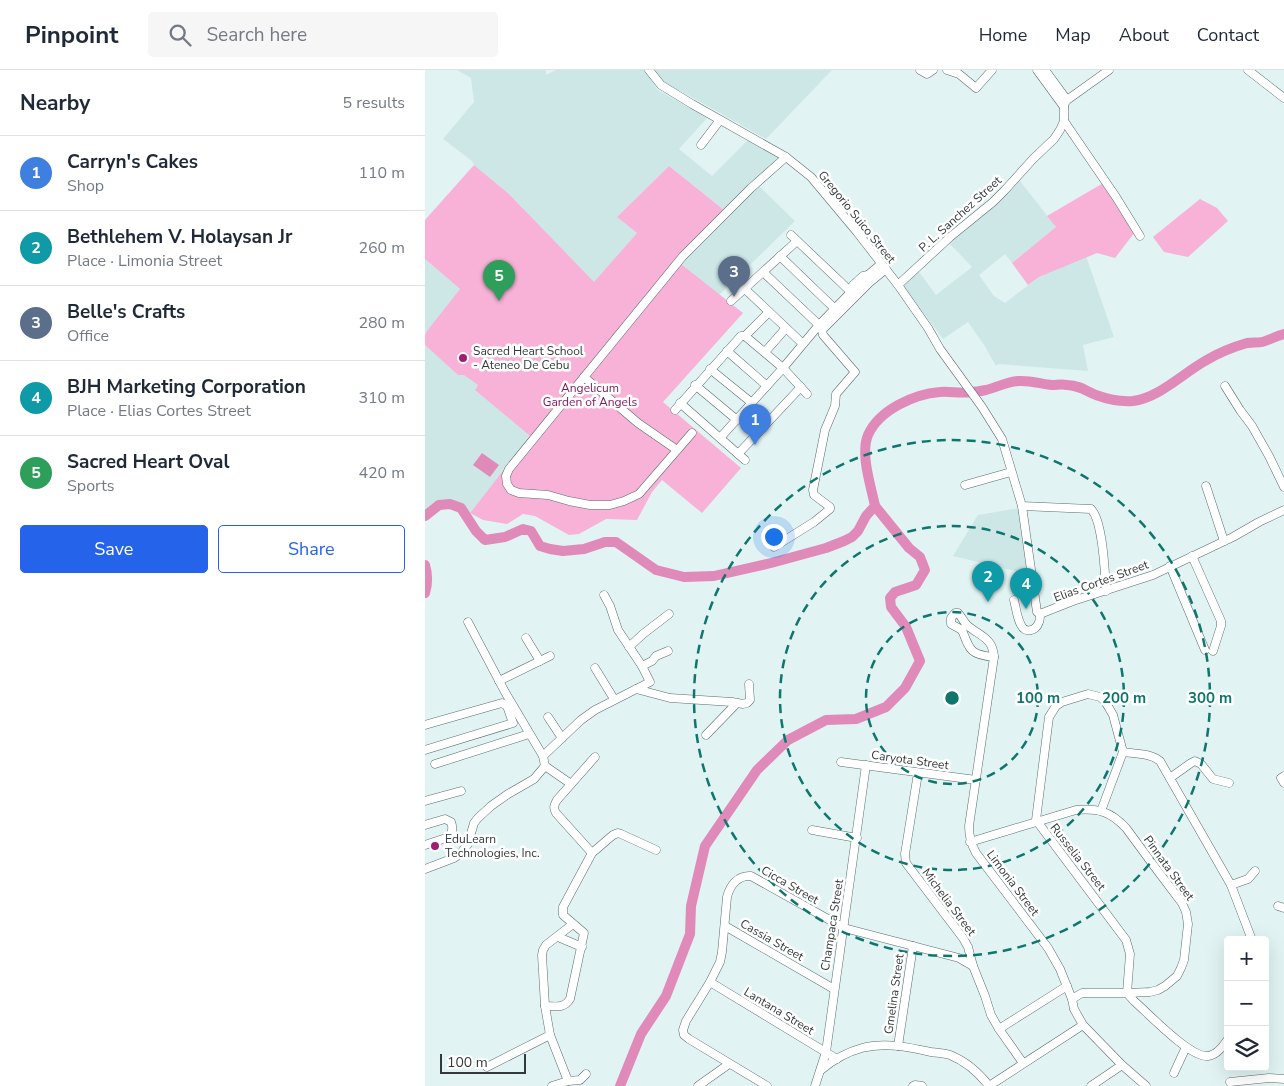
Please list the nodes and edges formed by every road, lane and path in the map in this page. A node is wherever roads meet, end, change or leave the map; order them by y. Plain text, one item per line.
1 (649, 70) edge
2 (920, 70) edge
3 (933, 70) edge
4 (947, 70) edge
5 (992, 70) edge
6 (1037, 70) edge
7 (1045, 70) edge
8 (1248, 70) edge
9 (1105, 71) edge
10 (1284, 98) edge
11 (1066, 104) junction
12 (720, 120) junction
13 (1064, 122) junction
14 (701, 145) dead end
15 (786, 156) junction
16 (1140, 236) dead end
17 (780, 256) junction
18 (884, 267) junction
19 (763, 272) junction
20 (898, 285) junction
21 (745, 289) junction
22 (852, 291) junction
23 (731, 301) dead end
24 (834, 308) junction
25 (769, 312) junction
26 (819, 325) junction
27 (786, 328) junction
28 (745, 336) junction
29 (803, 344) junction
30 (727, 351) junction
31 (765, 352) junction
32 (783, 368) junction
33 (711, 370) junction
34 (584, 377) junction
35 (964, 382) joint
36 (695, 385) junction
37 (767, 386) junction
38 (1225, 386) dead end
39 (801, 387) junction
40 (807, 394) dead end
41 (752, 403) junction
42 (737, 420) junction
43 (692, 433) dead end
44 (720, 438) junction
45 (677, 450) junction
46 (738, 454) junction
47 (745, 460) dead end
48 (1011, 472) junction
49 (965, 485) dead end
50 (1206, 486) dead end
51 (1284, 487) edge
52 (1022, 506) junction
53 (1284, 510) edge
54 (1224, 541) junction
55 (774, 547) dead end
56 (1191, 556) junction
57 (1170, 566) junction
58 (1106, 591) junction
59 (605, 595) dead end
60 (1014, 600) dead end
61 (669, 614) dead end
62 (1040, 614) junction
63 (468, 622) dead end
64 (526, 638) dead end
65 (629, 647) junction
66 (668, 651) dead end
67 (550, 656) dead end
68 (994, 656) junction
69 (540, 661) junction
70 (643, 666) junction
71 (595, 668) dead end
72 (499, 681) junction
73 (749, 684) dead end
74 (636, 689) junction
75 (614, 699) junction
76 (737, 703) junction
77 (548, 717) dead end
78 (425, 725) edge
79 (529, 734) junction
80 (706, 735) dead end
81 (562, 738) junction
82 (425, 750) edge
83 (1123, 752) junction
84 (543, 756) junction
85 (595, 757) dead end
86 (841, 762) dead end
87 (435, 764) dead end
88 (866, 765) junction
89 (545, 766) junction
90 (917, 773) junction
91 (1284, 776) edge
92 (1170, 778) junction
93 (976, 780) junction
94 (1229, 783) dead end
95 (1284, 783) edge
96 (571, 784) junction
97 (461, 791) dead end
98 (425, 801) edge
99 (1101, 811) junction
100 (1037, 823) junction
101 (425, 824) edge
102 (812, 830) dead end
103 (857, 838) junction
104 (970, 842) junction
105 (425, 845) edge
106 (656, 850) dead end
107 (591, 853) junction
108 (425, 869) edge
109 (1255, 872) dead end
110 (1231, 884) junction
111 (573, 924) junction
112 (725, 926) junction
113 (843, 928) junction
114 (1250, 936) edge
115 (558, 937) junction
116 (913, 946) junction
117 (968, 947) junction
118 (581, 948) junction
119 (959, 958) junction
120 (973, 966) junction
121 (709, 982) junction
122 (1067, 986) junction
123 (834, 989) junction
124 (1127, 993) junction
125 (1072, 999) junction
126 (545, 1006) junction
127 (1083, 1025) junction
128 (999, 1029) junction
129 (551, 1035) junction
130 (1224, 1045) edge
131 (898, 1046) junction
132 (1186, 1048) junction
133 (826, 1052) junction
134 (837, 1059) junction
135 (1023, 1063) junction
136 (729, 1064) junction
137 (1122, 1065) junction
138 (487, 1067) dead end
139 (821, 1070) junction
140 (1174, 1073) dead end
141 (586, 1074) dead end
142 (752, 1078) junction
143 (1284, 1079) edge
144 (568, 1081) junction
145 (1230, 1082) dead end
146 (1268, 1082) edge
147 (553, 1086) edge
148 (698, 1086) edge
149 (748, 1086) edge
150 (767, 1086) edge
151 (815, 1086) edge
152 (913, 1086) edge
153 (922, 1086) edge
154 (989, 1086) edge
155 (1091, 1086) edge
156 (1145, 1086) edge

1 - 12 street, Gregorio Suico Street
2 - 3 street
4 - 5 street
6 - 11 street
7 - 11 street
8 - 10 street
9 - 11 street
11 - 13 street
12 - 14 street
12 - 15 street, Gregorio Suico Street
13 - 16 street
13 - 20 street, P. L. Sanchez Street
15 - 18 street, Gregorio Suico Street
15 - 34 street
17 - 19 street
17 - 22 street
17 - 24 street
18 - 20 street, Gregorio Suico Street
18 - 22 street
18 - 55 street
19 - 21 street
19 - 26 street
20 - 35 street, Gregorio Suico Street
21 - 23 street
21 - 25 street
22 - 24 street
24 - 26 street
25 - 27 street
25 - 28 street
26 - 29 street
27 - 29 street
27 - 31 street
28 - 30 street
28 - 31 street
29 - 32 street
30 - 33 street
30 - 37 street
31 - 32 street
32 - 37 street
32 - 39 street
33 - 36 street
33 - 41 street
34 - 45 street
34 - 45 street
35 - 48 street, Elias Cortes Street
36 - 42 street
36 - 44 street
37 - 41 street
38 - 51 street
39 - 40 street
39 - 46 street
41 - 42 street
42 - 44 street
43 - 45 street
44 - 46 street
46 - 47 street
48 - 49 street
48 - 52 street, Elias Cortes Street
50 - 54 street
52 - 58 street
52 - 62 street, Elias Cortes Street
53 - 54 street, Elias Cortes Street
54 - 56 street, Elias Cortes Street
56 - 57 street, Elias Cortes Street
56 - 57 street
57 - 58 street, Elias Cortes Street
58 - 62 street, Elias Cortes Street
59 - 65 street
60 - 62 street
61 - 65 street
63 - 72 street
64 - 69 street
65 - 70 street
66 - 70 street
67 - 69 street
68 - 68 street
68 - 93 street
69 - 72 street
70 - 74 street
71 - 75 street
72 - 79 street
73 - 76 street
74 - 75 street
74 - 76 street
75 - 81 street
76 - 80 street
77 - 81 street
78 - 82 street
79 - 84 street
79 - 87 street
81 - 84 street
83 - 92 street
83 - 99 street
83 - 100 street, Russelia Street
84 - 89 street
85 - 96 street
86 - 88 street, Caryota Street
88 - 90 street, Caryota Street
88 - 103 street, Champaca Street
89 - 96 street
89 - 108 street
90 - 93 street, Caryota Street
90 - 117 street, Michelia Street
91 - 95 street
92 - 94 street
92 - 110 street
93 - 104 street
96 - 107 street
97 - 98 street
99 - 100 street, Pinnata Street
99 - 124 street, Pinnata Street
100 - 104 street, Pinnata Street
100 - 124 street, Russelia Street
101 - 105 street
102 - 103 street
103 - 113 street, Champaca Street
104 - 122 street, Limonia Street
106 - 107 street
107 - 111 street
109 - 110 street
110 - 114 street
111 - 115 street
111 - 118 street
112 - 113 street, Cicca Street
112 - 121 street, Cicca Street
112 - 123 street, Cassia Street
113 - 116 street, Cicca Street
113 - 123 street, Champaca Street
115 - 118 street
115 - 126 street
116 - 119 street, Cicca Street
116 - 131 street, Gmelina Street
117 - 119 street
117 - 120 street, Michelia Street
118 - 126 street
119 - 120 street, Cicca Street
120 - 128 street, Michelia Street
121 - 133 street, Lantana Street
121 - 136 street, Cicca Street
122 - 125 street, Limonia Street
122 - 128 street
123 - 133 street, Champaca Street
124 - 125 street, Pinnata Street
124 - 132 street
125 - 127 street, Limonia Street
126 - 129 street
127 - 135 street
127 - 137 street, Limonia Street
128 - 135 street, Michelia Street
129 - 138 street
129 - 144 street
130 - 132 street
131 - 134 street
131 - 154 street
132 - 140 street
133 - 134 street, Lantana Street
133 - 139 street, Champaca Street
134 - 139 street
135 - 154 street
136 - 142 street, Cicca Street
136 - 148 street
137 - 155 street
137 - 156 street, Limonia Street
139 - 151 street, Champaca Street
141 - 144 street
142 - 149 street
142 - 150 street, Cicca Street
143 - 146 street
144 - 147 street
145 - 146 street
152 - 153 street

